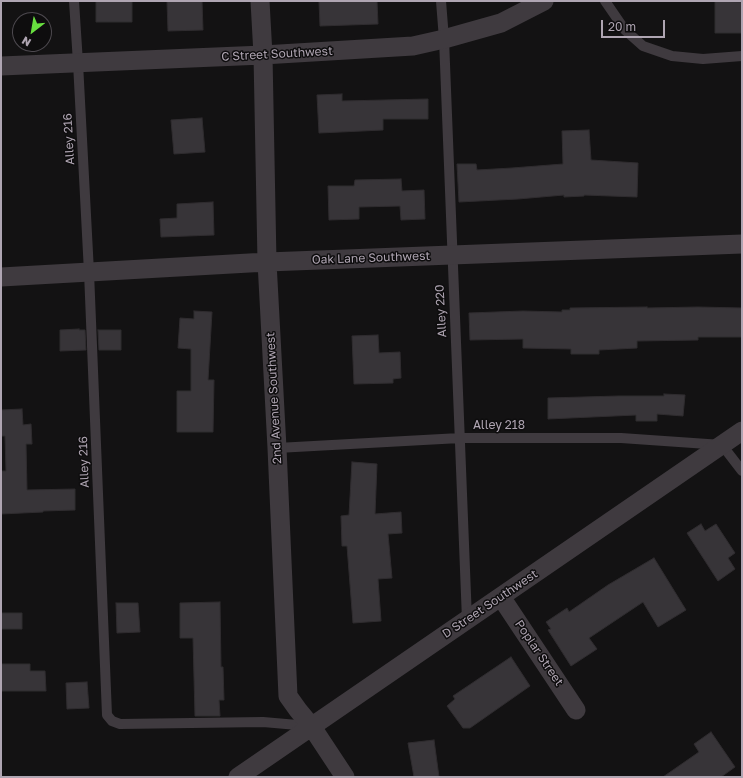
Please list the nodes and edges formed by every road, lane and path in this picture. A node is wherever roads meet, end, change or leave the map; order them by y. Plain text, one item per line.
1 (74, 1) edge
2 (260, 1) edge
3 (441, 1) edge
4 (544, 1) edge
5 (605, 1) edge
6 (444, 39) junction
7 (263, 55) junction
8 (742, 56) edge
9 (78, 62) junction
10 (1, 66) edge
11 (742, 244) edge
12 (452, 255) junction
13 (267, 262) junction
14 (89, 272) junction
15 (1, 277) edge
16 (742, 432) edge
17 (460, 438) junction
18 (722, 445) junction
19 (277, 448) junction
20 (742, 471) edge
21 (501, 597) junction
22 (467, 620) junction
23 (576, 710) dead end
24 (312, 727) junction
25 (238, 777) edge
26 (345, 777) edge

1 - 9 lane, Alley 216
2 - 7 street, 2nd Avenue Southwest
3 - 6 lane, Alley 220
4 - 6 street, C Street Southwest
5 - 8 lane
6 - 7 street, C Street Southwest
6 - 12 lane, Alley 220
7 - 9 street, C Street Southwest
7 - 13 street, 2nd Avenue Southwest
9 - 10 street, C Street Southwest
9 - 14 lane, Alley 216
11 - 12 street, Oak Lane Southwest
12 - 13 street, Oak Lane Southwest
12 - 17 lane, Alley 220
13 - 14 street, Oak Lane Southwest
13 - 19 street, 2nd Avenue Southwest
14 - 15 street, Oak Lane Southwest
14 - 24 lane, Alley 216
16 - 18 street, D Street Southwest
17 - 18 lane, Alley 218
17 - 19 lane, Alley 218
17 - 22 lane, Alley 220
18 - 20 lane
18 - 21 street, D Street Southwest
19 - 24 street, 2nd Avenue Southwest
21 - 22 street, D Street Southwest
21 - 23 street, Poplar Street
22 - 24 street, D Street Southwest
24 - 25 street, D Street Southwest
24 - 26 street, 2nd Avenue Southwest

